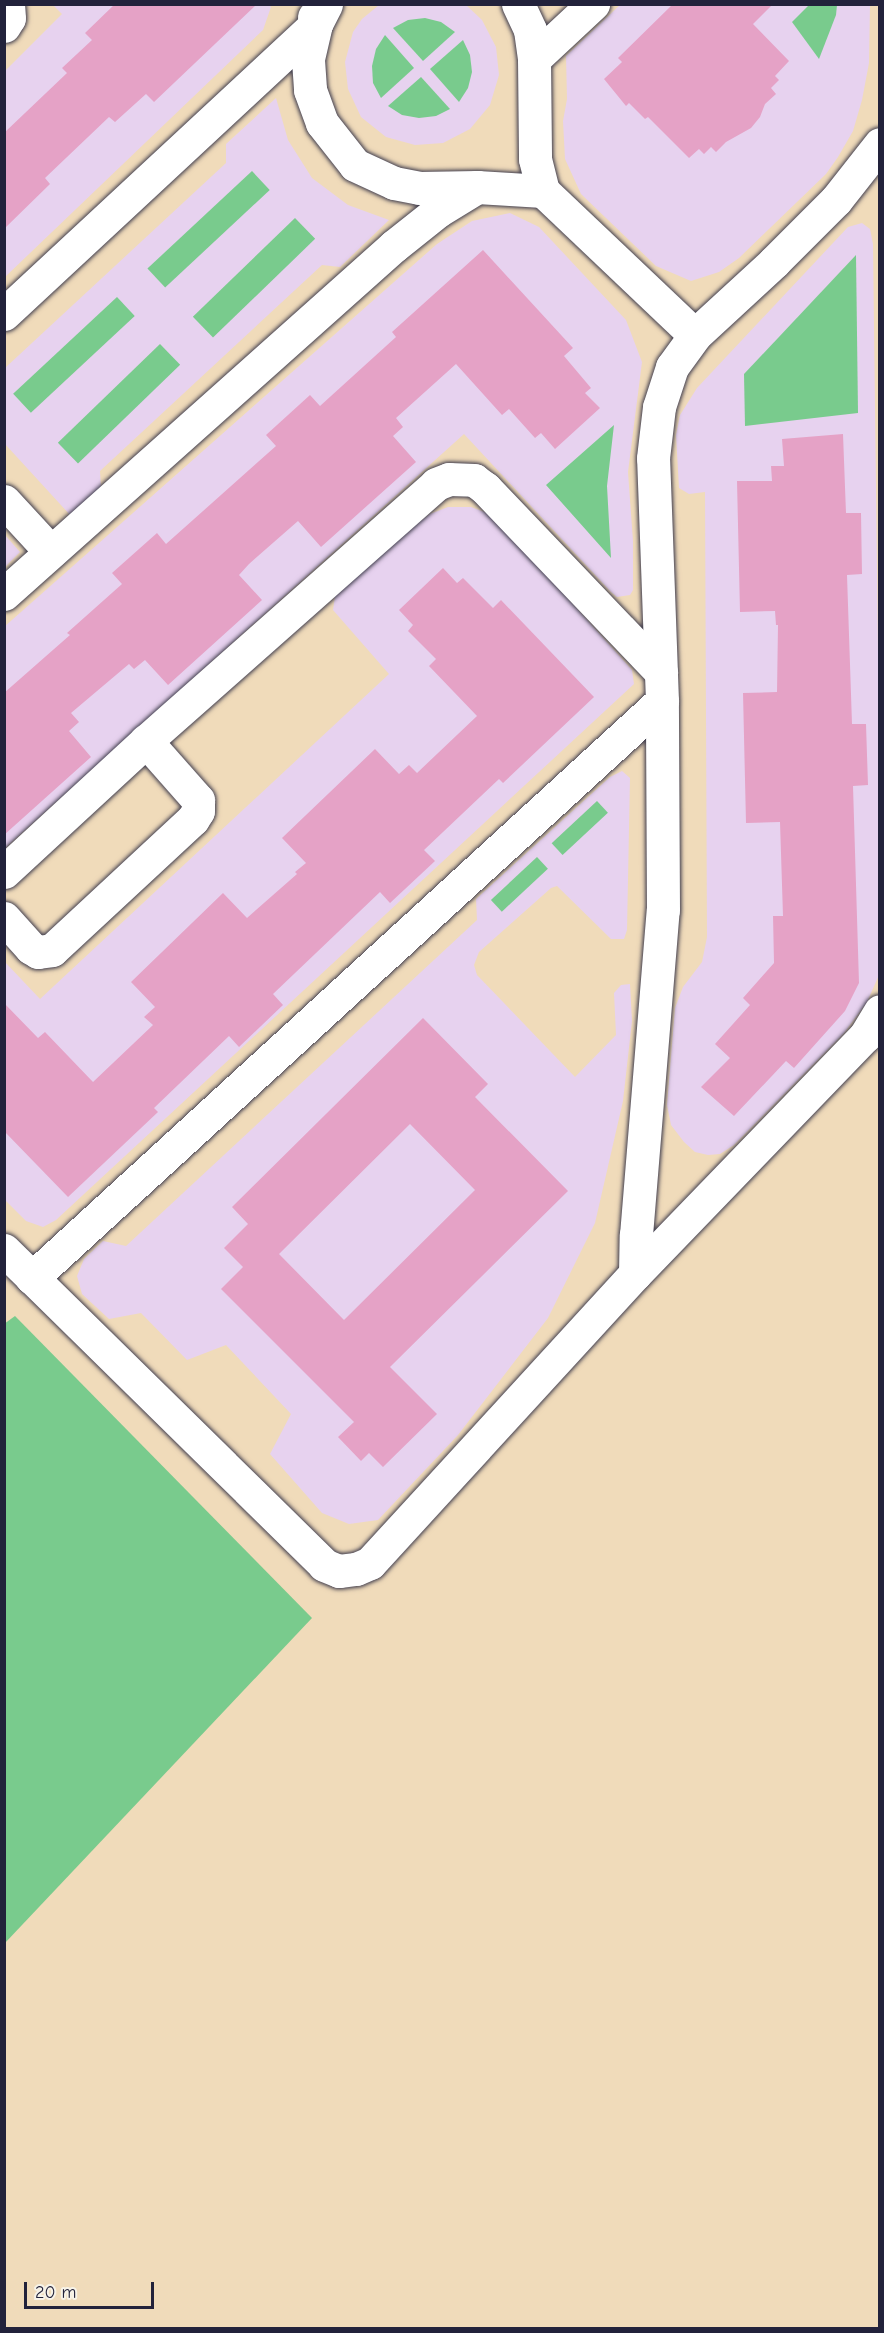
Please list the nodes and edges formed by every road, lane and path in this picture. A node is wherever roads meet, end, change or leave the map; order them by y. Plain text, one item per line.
1 (8, 4) edge
2 (518, 4) edge
3 (593, 4) edge
4 (317, 11) edge
5 (4, 26) edge
6 (534, 59) junction
7 (879, 144) edge
8 (477, 187) junction
9 (543, 191) junction
10 (4, 314) edge
11 (695, 335) junction
12 (4, 501) edge
13 (51, 552) junction
14 (4, 594) edge
15 (662, 686) junction
16 (146, 741) junction
17 (4, 872) edge
18 (4, 918) edge
19 (879, 1011) edge
20 (4, 1250) edge
21 (636, 1274) junction
22 (33, 1278) junction

1 - 5 street
2 - 6 street
3 - 6 street
4 - 8 street
4 - 10 street
6 - 9 street
7 - 11 street
8 - 9 street
8 - 13 street
9 - 11 street
11 - 15 street
12 - 13 street
13 - 14 street
15 - 16 street
15 - 21 street
15 - 22 street
16 - 17 street
16 - 18 street
19 - 21 street
20 - 22 street
21 - 22 street

